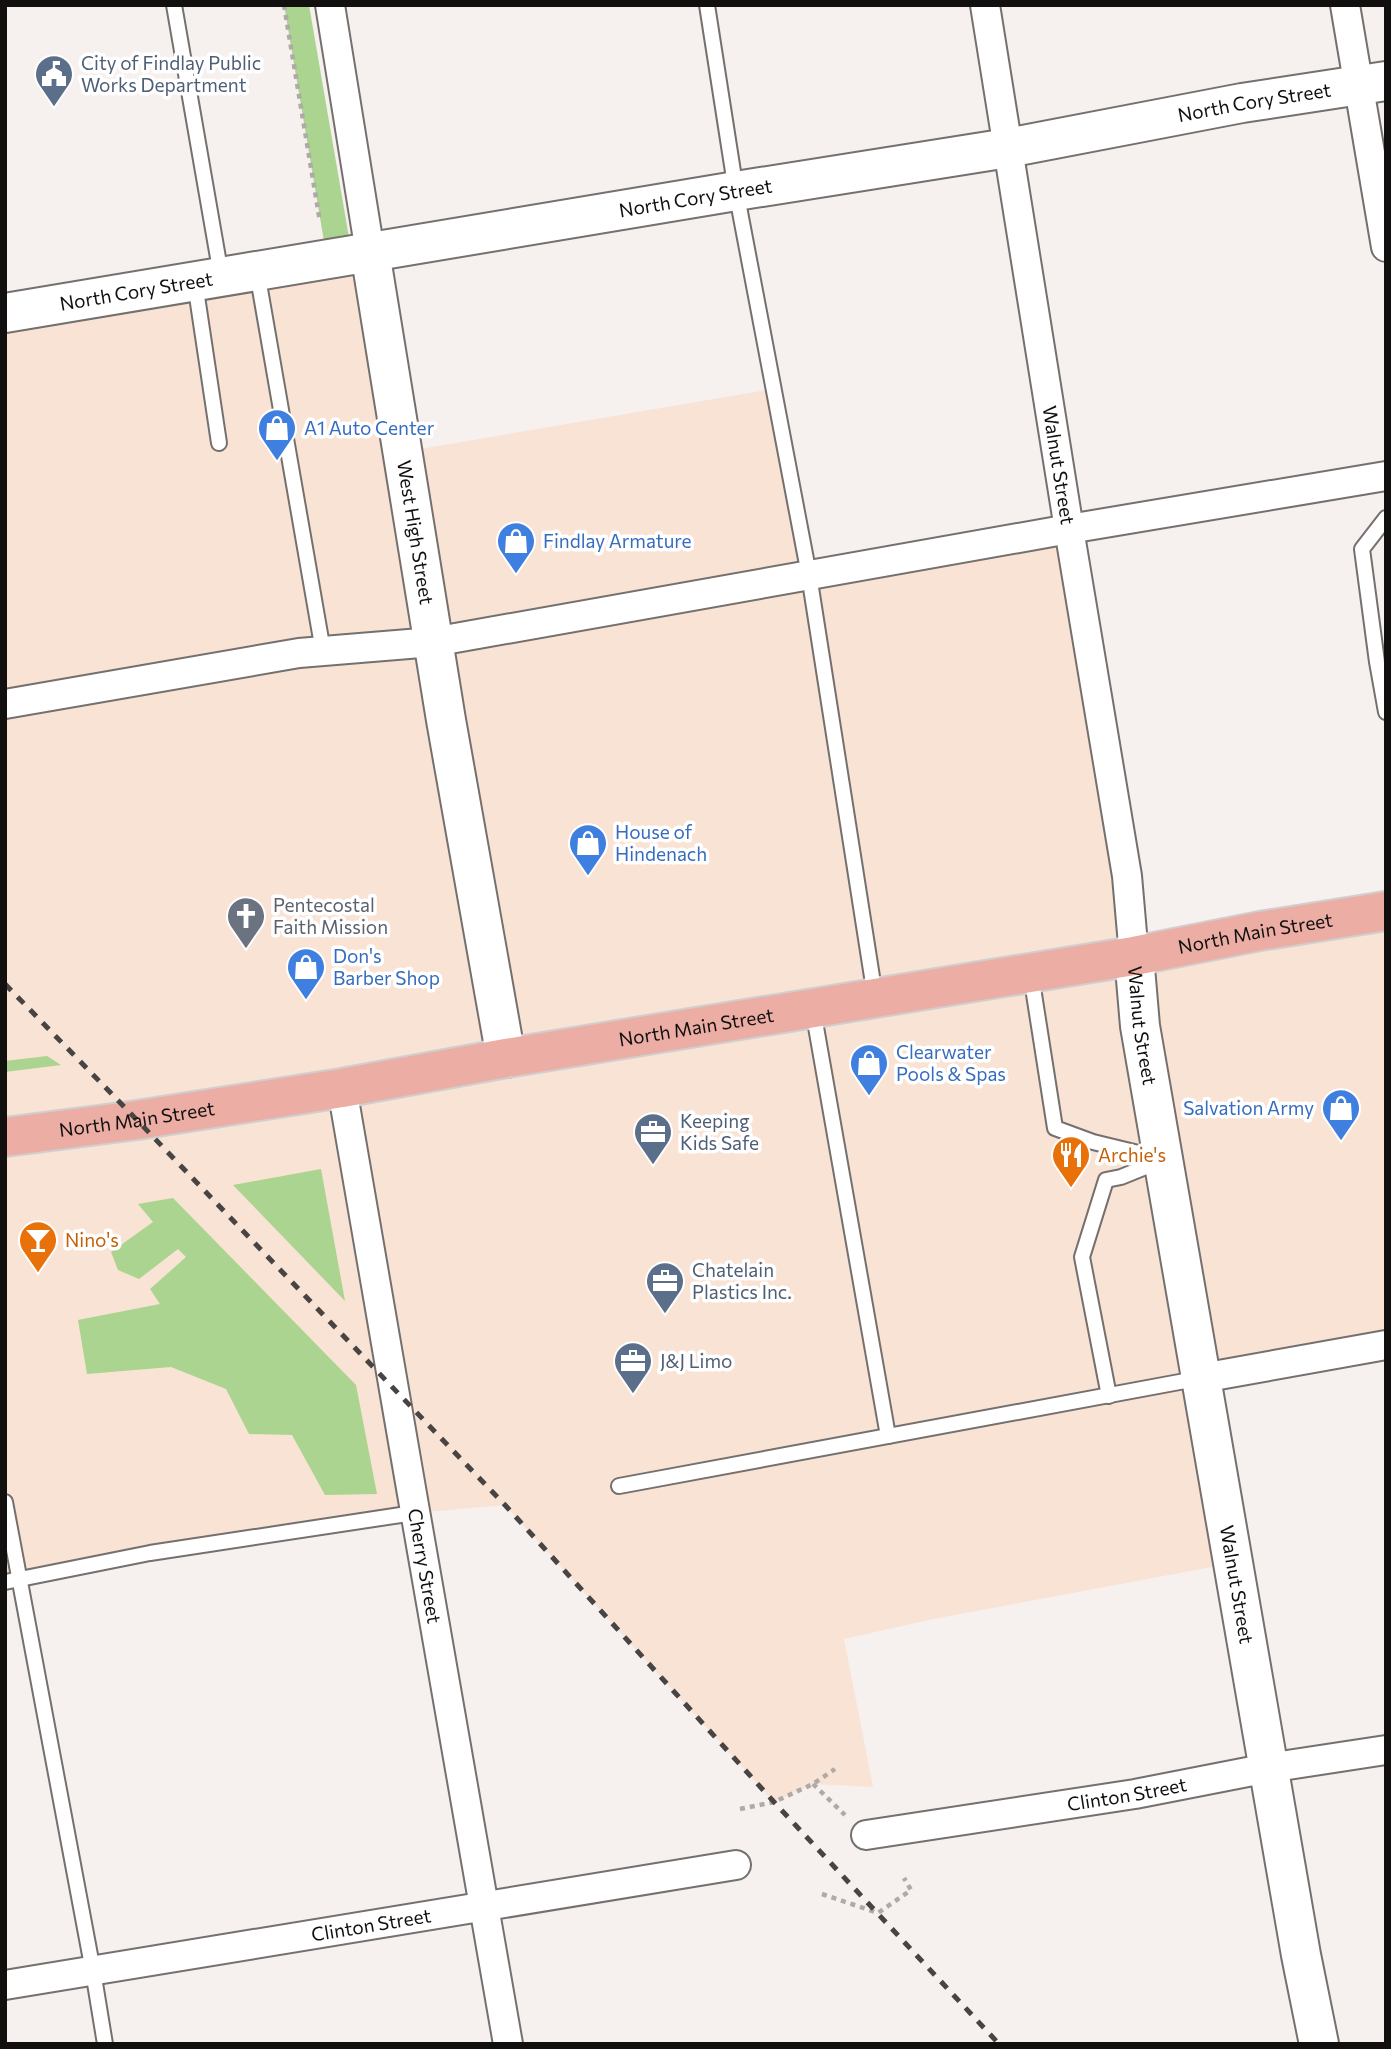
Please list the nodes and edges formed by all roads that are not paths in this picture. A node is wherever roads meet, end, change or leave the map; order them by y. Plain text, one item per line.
1 (174, 5) edge
2 (330, 5) edge
3 (707, 5) edge
4 (985, 5) edge
5 (1345, 5) edge
6 (1372, 83) edge
7 (1008, 148) junction
8 (736, 191) junction
9 (1386, 247) edge
10 (370, 252) junction
11 (224, 276) junction
12 (5, 313) edge
13 (219, 443) dead end
14 (1386, 476) edge
15 (1386, 518) edge
16 (1069, 529) junction
17 (809, 575) junction
18 (433, 642) junction
19 (323, 651) junction
20 (5, 704) edge
21 (1386, 712) edge
22 (1386, 911) edge
23 (1134, 956) junction
24 (1030, 972) junction
25 (875, 998) junction
26 (813, 1007) junction
27 (506, 1058) junction
28 (342, 1088) junction
29 (5, 1137) edge
30 (1163, 1160) junction
31 (1386, 1345) edge
32 (1202, 1378) junction
33 (1109, 1395) junction
34 (888, 1436) junction
35 (619, 1486) dead end
36 (5, 1502) edge
37 (414, 1513) junction
38 (9, 1544) edge
39 (12, 1581) edge
40 (1386, 1750) edge
41 (1268, 1768) junction
42 (866, 1835) road end
43 (736, 1866) dead end
44 (484, 1907) junction
45 (93, 1970) junction
46 (5, 1985) edge
47 (105, 2044) edge
48 (508, 2044) edge
49 (1319, 2044) edge

1 - 11 lane
2 - 10 street, West High Street
3 - 8 lane
4 - 7 street, Walnut Street
5 - 6 street
6 - 7 street, North Cory Street
6 - 9 street
7 - 8 street, North Cory Street
7 - 16 street, Walnut Street
8 - 10 street, North Cory Street
8 - 17 lane
10 - 11 street, North Cory Street
10 - 18 street, West High Street
11 - 12 street, North Cory Street
11 - 13 lane
11 - 19 lane
14 - 16 street
15 - 21 lane
16 - 17 street
16 - 23 street, Walnut Street
17 - 18 street
17 - 25 lane
18 - 19 street
18 - 27 street, West High Street
19 - 20 street
22 - 23 main road, North Main Street
23 - 24 main road, North Main Street
23 - 30 street, Walnut Street
24 - 25 main road, North Main Street
24 - 30 lane
25 - 26 main road, North Main Street
26 - 27 main road, North Main Street
26 - 34 lane
27 - 28 main road, North Main Street
28 - 29 main road, North Main Street
28 - 37 street, Cherry Street
30 - 32 street, Walnut Street
30 - 33 lane
31 - 32 street
32 - 33 lane
32 - 41 street, Walnut Street
33 - 34 lane
34 - 35 lane
36 - 38 lane
37 - 39 lane
37 - 44 street, Cherry Street
38 - 39 lane
39 - 45 lane
40 - 41 street, Clinton Street
41 - 42 street, Clinton Street
41 - 49 street, Walnut Street
43 - 44 street, Clinton Street
44 - 45 street, Clinton Street
44 - 48 street, Cherry Street
45 - 46 street, Clinton Street
45 - 47 lane

